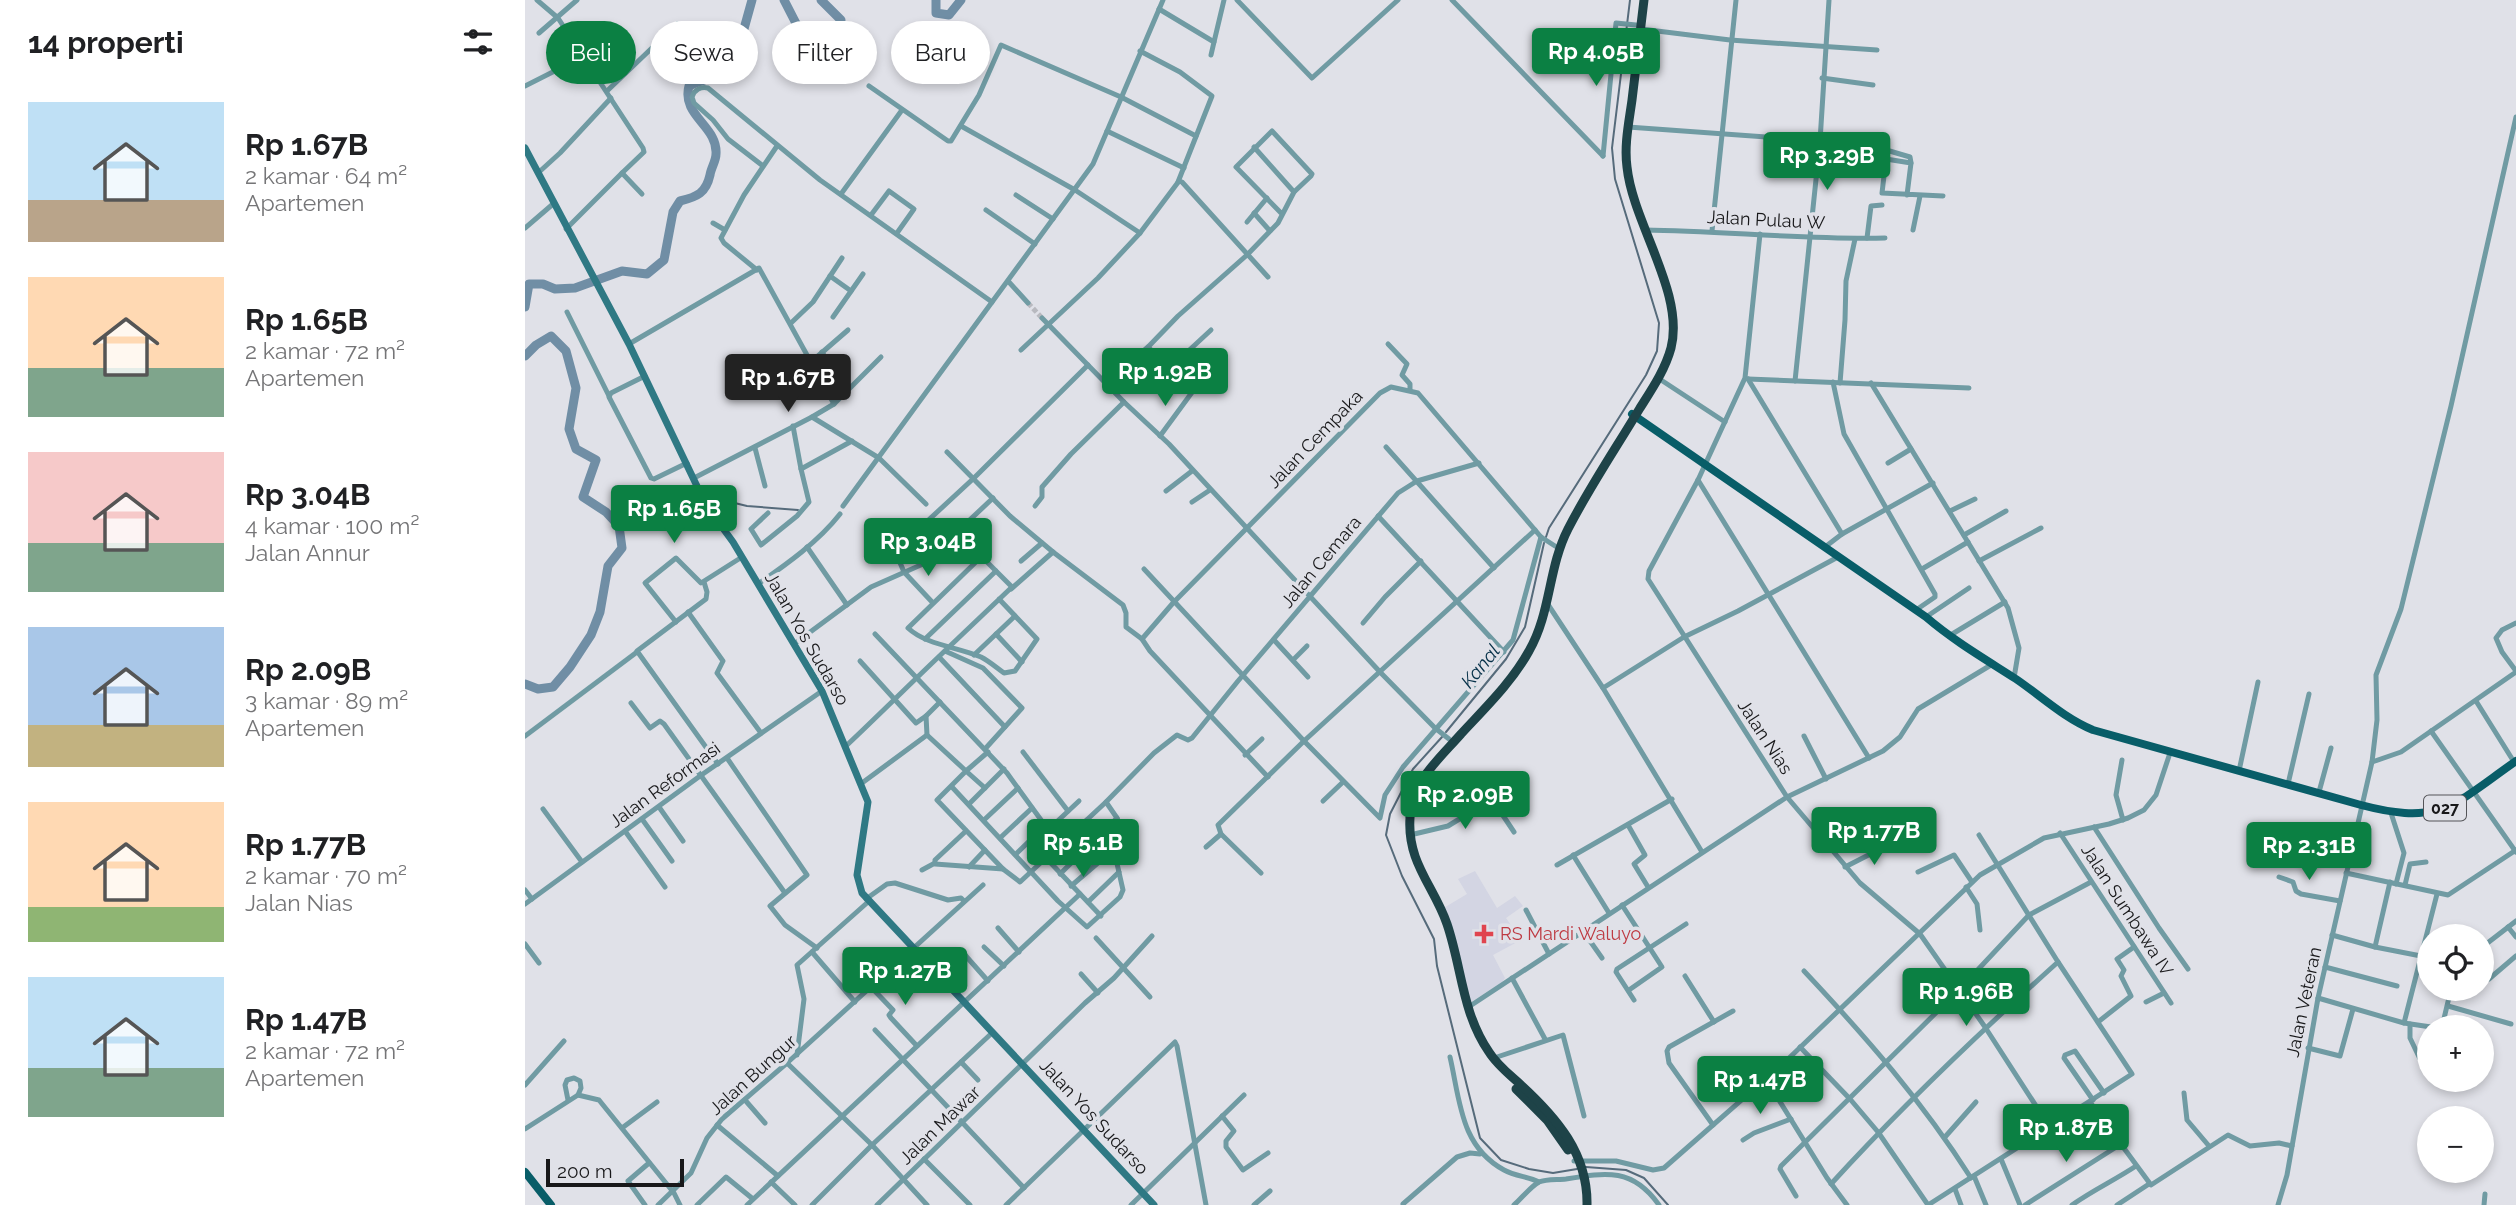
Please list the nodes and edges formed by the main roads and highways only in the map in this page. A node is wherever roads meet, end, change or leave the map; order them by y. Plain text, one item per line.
1 (1642, 0) edge
2 (1638, 27) junction
3 (1644, 235) junction
4 (1652, 258) junction
5 (1634, 415) junction
6 (1466, 725) junction
7 (2515, 762) edge
8 (1482, 1046) junction
9 (1579, 1168) junction
10 (525, 1172) edge
11 (528, 1183) edge
12 (551, 1205) edge
13 (1582, 1205) edge
14 (1587, 1205) edge

1 - 2 highway
2 - 3 highway
2 - 3 highway
3 - 4 highway
4 - 5 highway
4 - 5 highway
5 - 6 highway
5 - 6 highway
5 - 7 main road, 027
6 - 8 highway
6 - 8 highway
8 - 9 highway
8 - 9 highway
9 - 13 highway
9 - 14 highway
10 - 11 main road
11 - 12 main road

